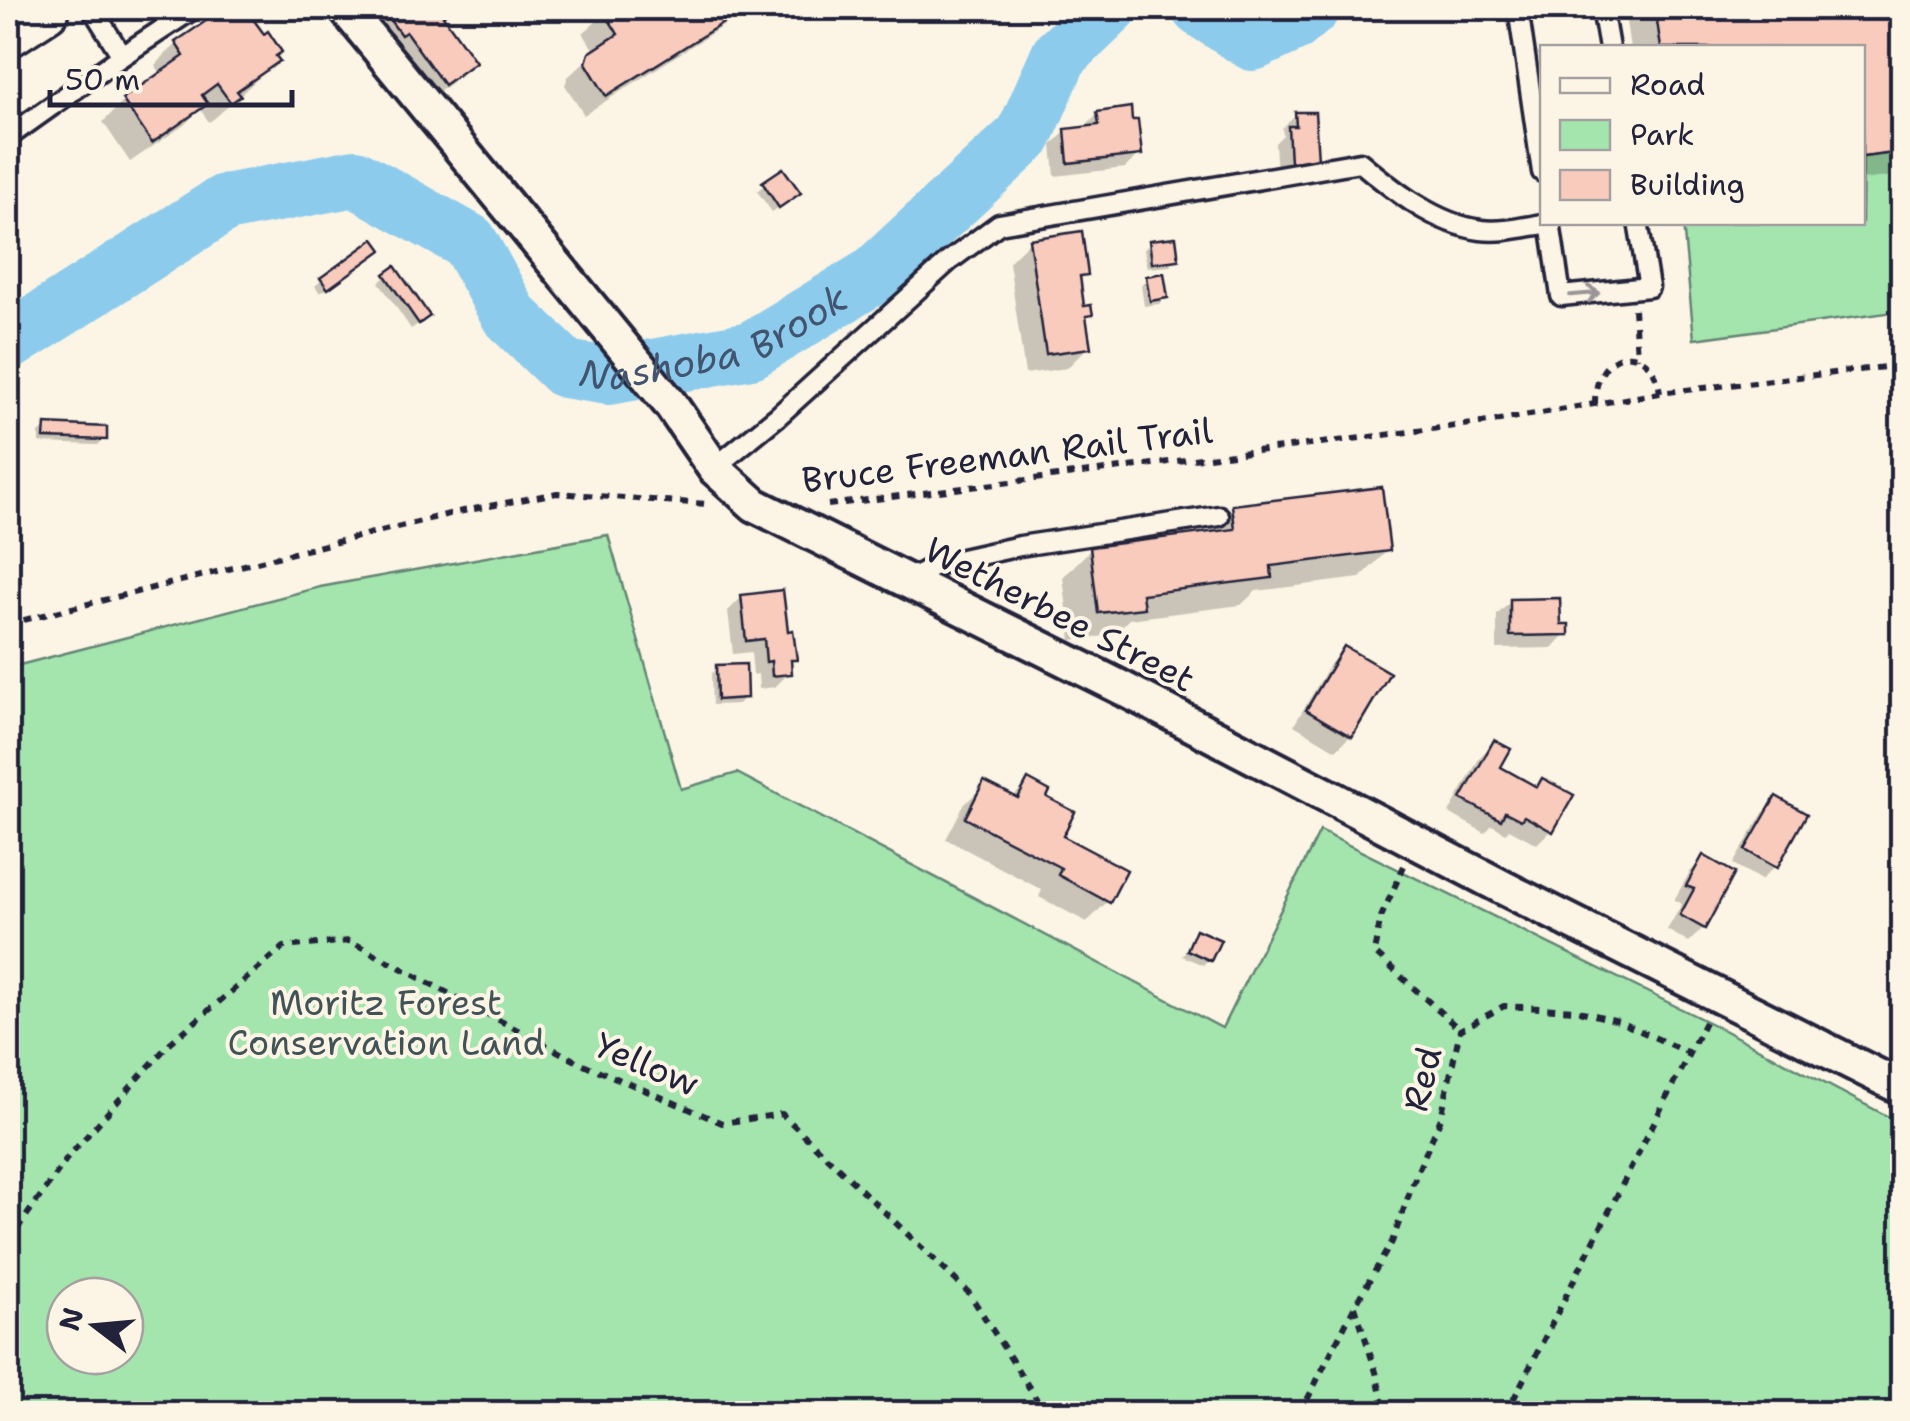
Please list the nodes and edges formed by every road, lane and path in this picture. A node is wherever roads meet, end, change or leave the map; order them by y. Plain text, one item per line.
1 (45, 8) edge
2 (92, 8) edge
3 (345, 8) edge
4 (1518, 8) edge
5 (1602, 8) edge
6 (190, 11) dead end
7 (8, 32) edge
8 (1608, 45) edge
9 (122, 56) junction
10 (8, 137) edge
11 (1540, 158) edge
12 (1540, 224) edge
13 (1550, 225) edge
14 (1639, 225) edge
15 (1632, 289) junction
16 (1637, 358) junction
17 (1902, 365) edge
18 (1660, 394) junction
19 (1595, 404) junction
20 (714, 468) junction
21 (755, 505) junction
22 (1218, 516) dead end
23 (907, 581) junction
24 (8, 624) edge
25 (1415, 842) junction
26 (1718, 994) junction
27 (1460, 1030) junction
28 (1689, 1053) junction
29 (1902, 1088) edge
30 (8, 1242) edge
31 (1355, 1305) junction
32 (1046, 1414) edge
33 (1300, 1414) edge
34 (1385, 1414) edge
35 (1506, 1414) edge

1 - 7 main road
2 - 9 lane
3 - 20 street, Wetherbee Street
4 - 11 lane
5 - 8 lane
6 - 9 lane
9 - 10 lane
12 - 20 lane
13 -> 15 lane
14 - 15 lane
15 - 16 path
16 - 18 path
16 - 19 path
17 - 18 path, Bruce Freeman Rail Trail
18 - 19 path, Bruce Freeman Rail Trail
19 - 21 path, Bruce Freeman Rail Trail
20 - 21 street, Wetherbee Street
21 - 23 street, Wetherbee Street
21 - 24 path, Bruce Freeman Rail Trail
22 - 23 lane
23 - 25 street, Wetherbee Street
25 - 26 street, Wetherbee Street
25 - 27 path
26 - 28 path
26 - 29 street, Wetherbee Street
27 - 28 path, Red
27 - 31 path, Red
28 - 35 path
30 - 32 path, Yellow
31 - 33 path
31 - 34 path

